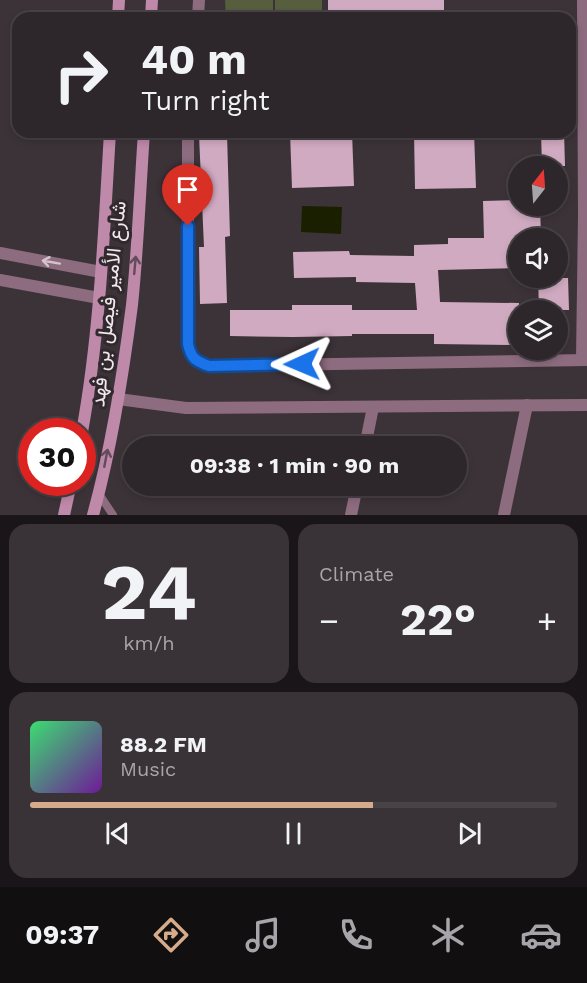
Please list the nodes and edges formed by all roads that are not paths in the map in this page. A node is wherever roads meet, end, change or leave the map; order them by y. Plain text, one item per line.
1 (584, 0) edge
2 (585, 65) edge
3 (111, 138) edge
4 (144, 138) edge
5 (188, 138) edge
6 (586, 215) edge
7 (0, 253) edge
8 (101, 272) junction
9 (0, 280) edge
10 (99, 298) junction
11 (584, 360) edge
12 (118, 399) junction
13 (527, 405) junction
14 (587, 405) edge
15 (373, 407) junction
16 (85, 418) edge
17 (366, 436) edge
18 (99, 494) junction
19 (68, 496) edge
20 (355, 496) edge
21 (64, 515) edge
22 (93, 515) edge
23 (113, 515) edge
24 (351, 515) edge
25 (504, 515) edge

1 - 2 street
2 - 6 street
3 - 8 main road, شارع الأمير فيصل بن فهد
12 -> 4 main road, شارع الأمير فيصل بن فهد
5 - 11 street
6 - 11 street
8 -> 7 street
8 - 10 main road, شارع الأمير فيصل بن فهد
9 - 10 street
10 - 16 main road, شارع الأمير فيصل بن فهد
12 - 15 street
18 -> 12 main road, شارع الأمير فيصل بن فهد
13 - 14 street
13 - 15 street
13 - 25 street
15 - 17 street
18 - 22 main road, شارع الأمير فيصل بن فهد
18 - 23 lane
19 - 21 main road
20 - 24 street

